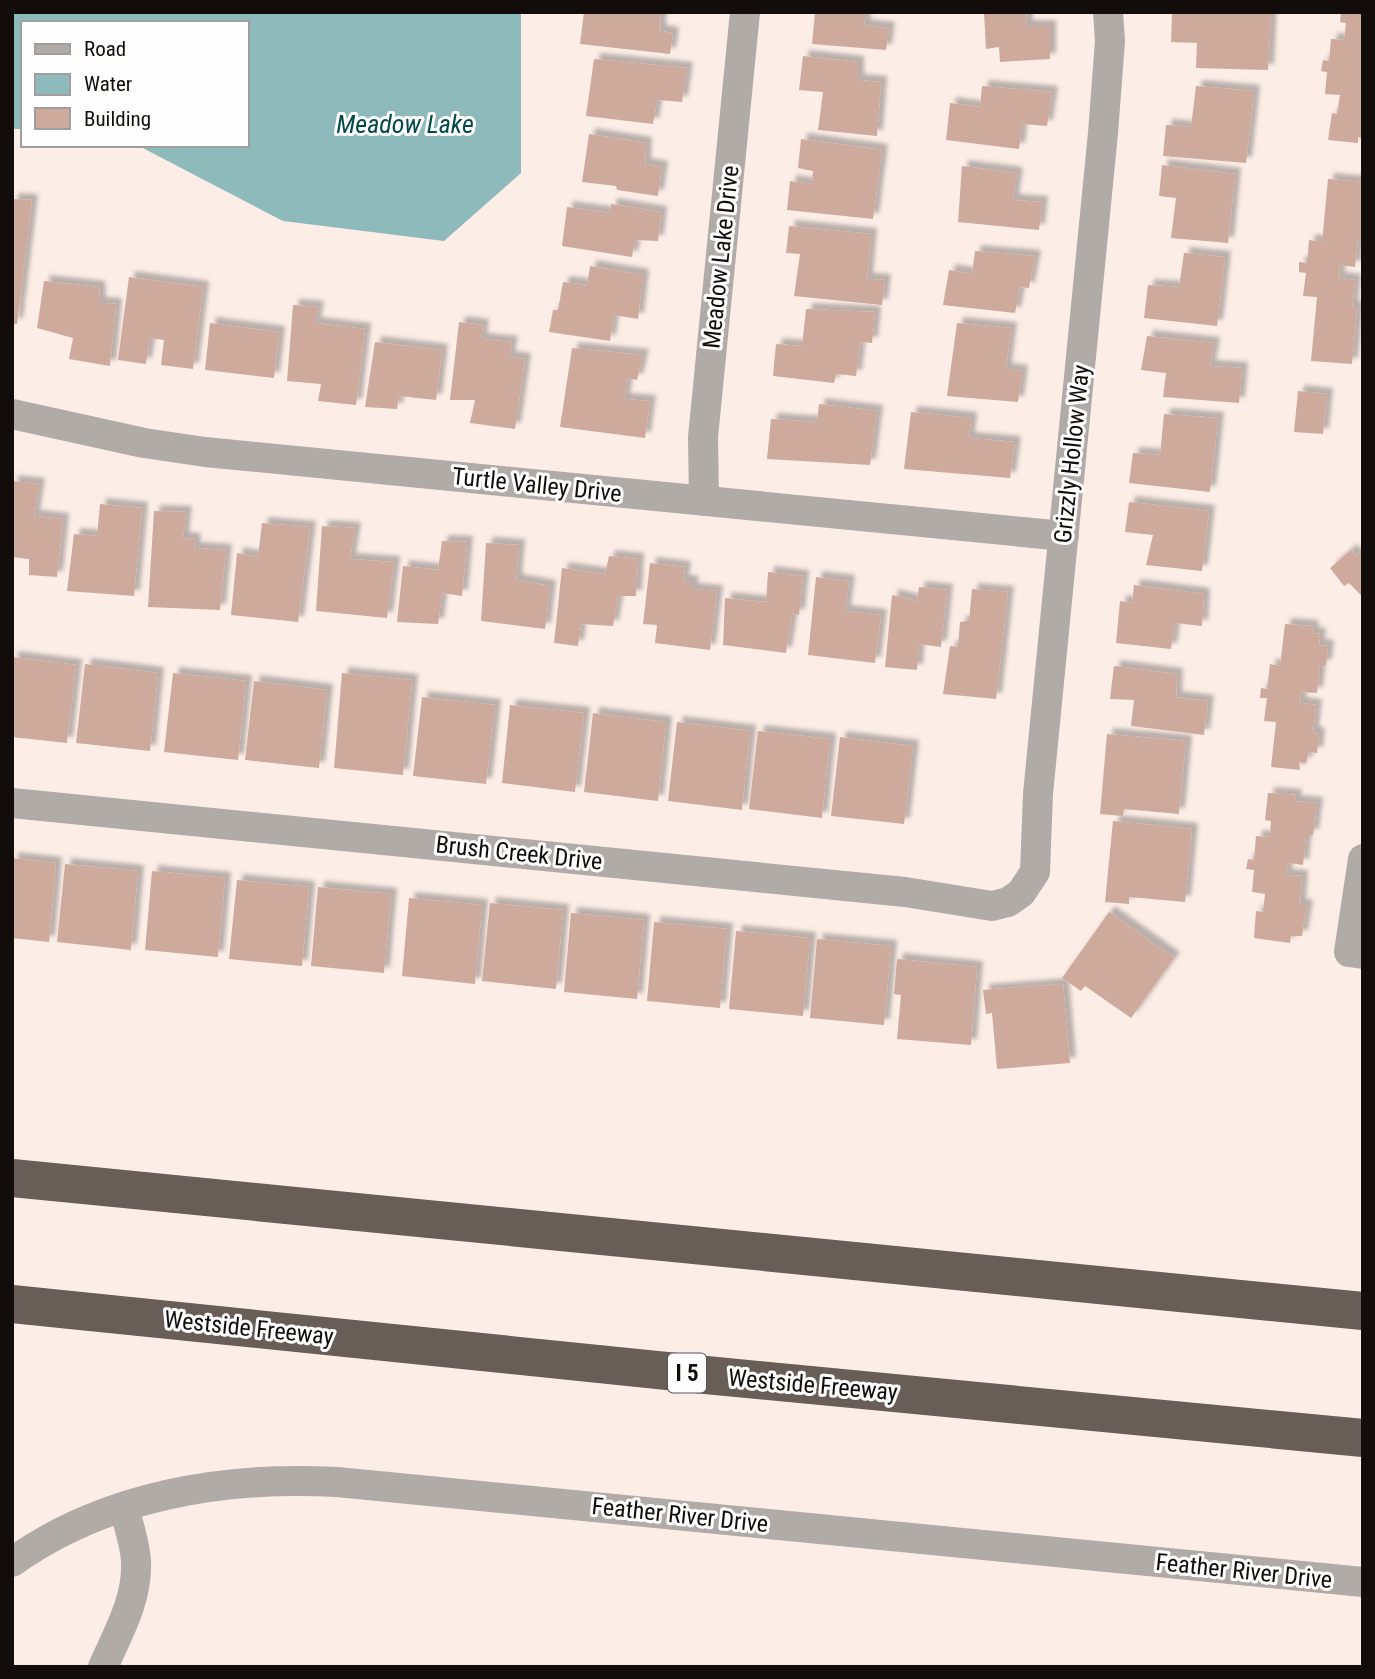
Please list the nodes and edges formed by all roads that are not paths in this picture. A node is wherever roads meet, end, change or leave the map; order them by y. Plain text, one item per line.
1 (745, 12) edge
2 (1108, 12) edge
3 (12, 414) edge
4 (704, 501) junction
5 (1064, 536) junction
6 (12, 803) edge
7 (1363, 859) edge
8 (1021, 892) joint
9 (1363, 954) edge
10 (12, 1178) edge
11 (12, 1304) edge
12 (1363, 1311) edge
13 (1363, 1438) edge
14 (124, 1507) junction
15 (12, 1562) edge
16 (1363, 1582) edge
17 (103, 1667) edge

1 - 4 street, Meadow Lake Drive
2 - 5 street, Grizzly Hollow Way
3 - 4 street, Turtle Valley Drive
4 - 5 street, Turtle Valley Drive
5 - 8 street, Grizzly Hollow Way
6 - 8 street, Brush Creek Drive
7 - 9 street
10 - 12 highway
11 - 13 highway, Westside Freeway / I 5
14 - 15 street, Feather River Drive
14 - 16 street, Feather River Drive
14 - 17 street

